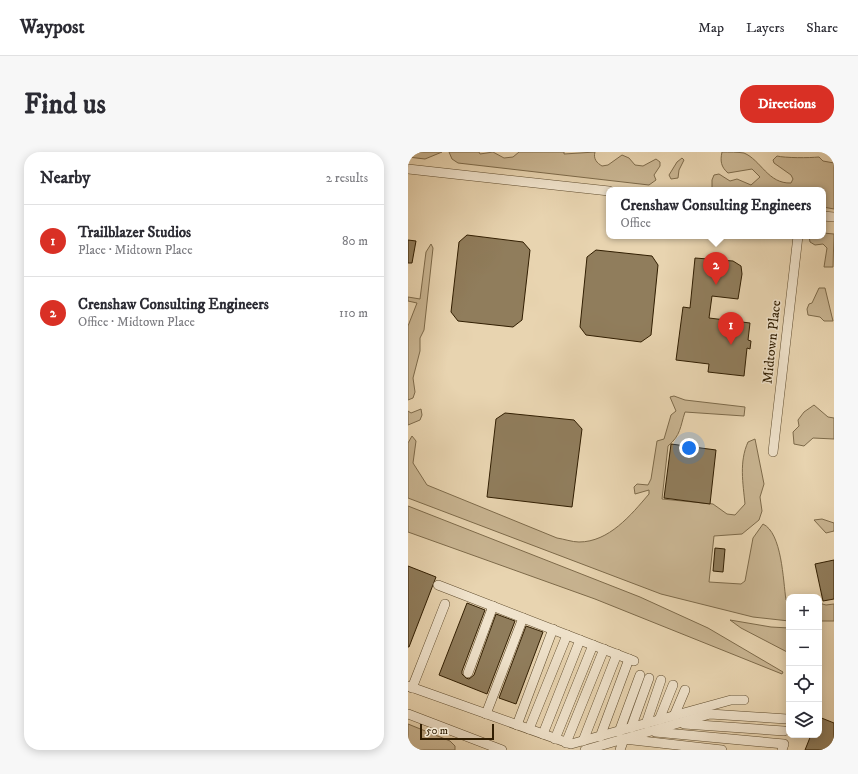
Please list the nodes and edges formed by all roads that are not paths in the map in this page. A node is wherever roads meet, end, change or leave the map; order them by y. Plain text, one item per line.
1 (408, 169) edge
2 (606, 191) edge
3 (798, 239) edge
4 (772, 452) dead end
5 (438, 585) dead end
6 (445, 604) dead end
7 (493, 606) junction
8 (523, 618) junction
9 (553, 629) junction
10 (567, 635) junction
11 (580, 640) junction
12 (593, 645) junction
13 (604, 649) junction
14 (617, 654) junction
15 (468, 673) dead end
16 (640, 675) dead end
17 (650, 678) dead end
18 (661, 680) dead end
19 (673, 685) dead end
20 (410, 687) edge
21 (685, 690) dead end
22 (744, 700) dead end
23 (408, 714) edge
24 (486, 714) junction
25 (786, 719) edge
26 (659, 720) junction
27 (676, 720) junction
28 (517, 725) junction
29 (631, 728) junction
30 (648, 728) junction
31 (529, 729) junction
32 (784, 731) dead end
33 (543, 734) junction
34 (621, 735) junction
35 (600, 737) junction
36 (555, 739) junction
37 (639, 741) junction
38 (570, 746) edge
39 (584, 746) edge
40 (650, 746) edge
41 (606, 747) edge
42 (664, 747) edge
43 (675, 747) edge
44 (691, 748) edge
45 (710, 749) edge
46 (502, 750) edge
47 (620, 750) edge
48 (635, 750) edge
49 (722, 750) edge
50 (782, 750) edge

1 - 2 street
3 - 4 street, Midtown Place
5 - 7 street
6 - 20 street
7 - 8 street
7 - 15 street
8 - 9 street
8 - 24 street
9 - 10 street
9 - 28 street
10 - 11 street
10 - 31 street
11 - 12 street
11 - 33 street
12 - 13 street
12 - 36 street
13 - 14 street
13 - 38 street
14 - 35 street
14 - 39 street
16 - 34 street
17 - 29 street
18 - 30 street
19 - 26 street
20 - 24 street
21 - 27 street
22 - 27 street
23 - 46 street
24 - 28 street
25 - 27 street
26 - 27 street
26 - 30 street
27 - 30 street
27 - 32 street
28 - 31 street
29 - 30 street
29 - 34 street
30 - 34 street
30 - 50 street
31 - 33 street
33 - 36 street
34 - 35 street
34 - 37 street
34 - 41 street
34 - 47 street
35 - 39 street
36 - 38 street
37 - 40 street
37 - 48 street
38 - 39 street
39 - 41 street
40 - 42 street
42 - 43 street
43 - 44 street
44 - 45 street
45 - 49 street

